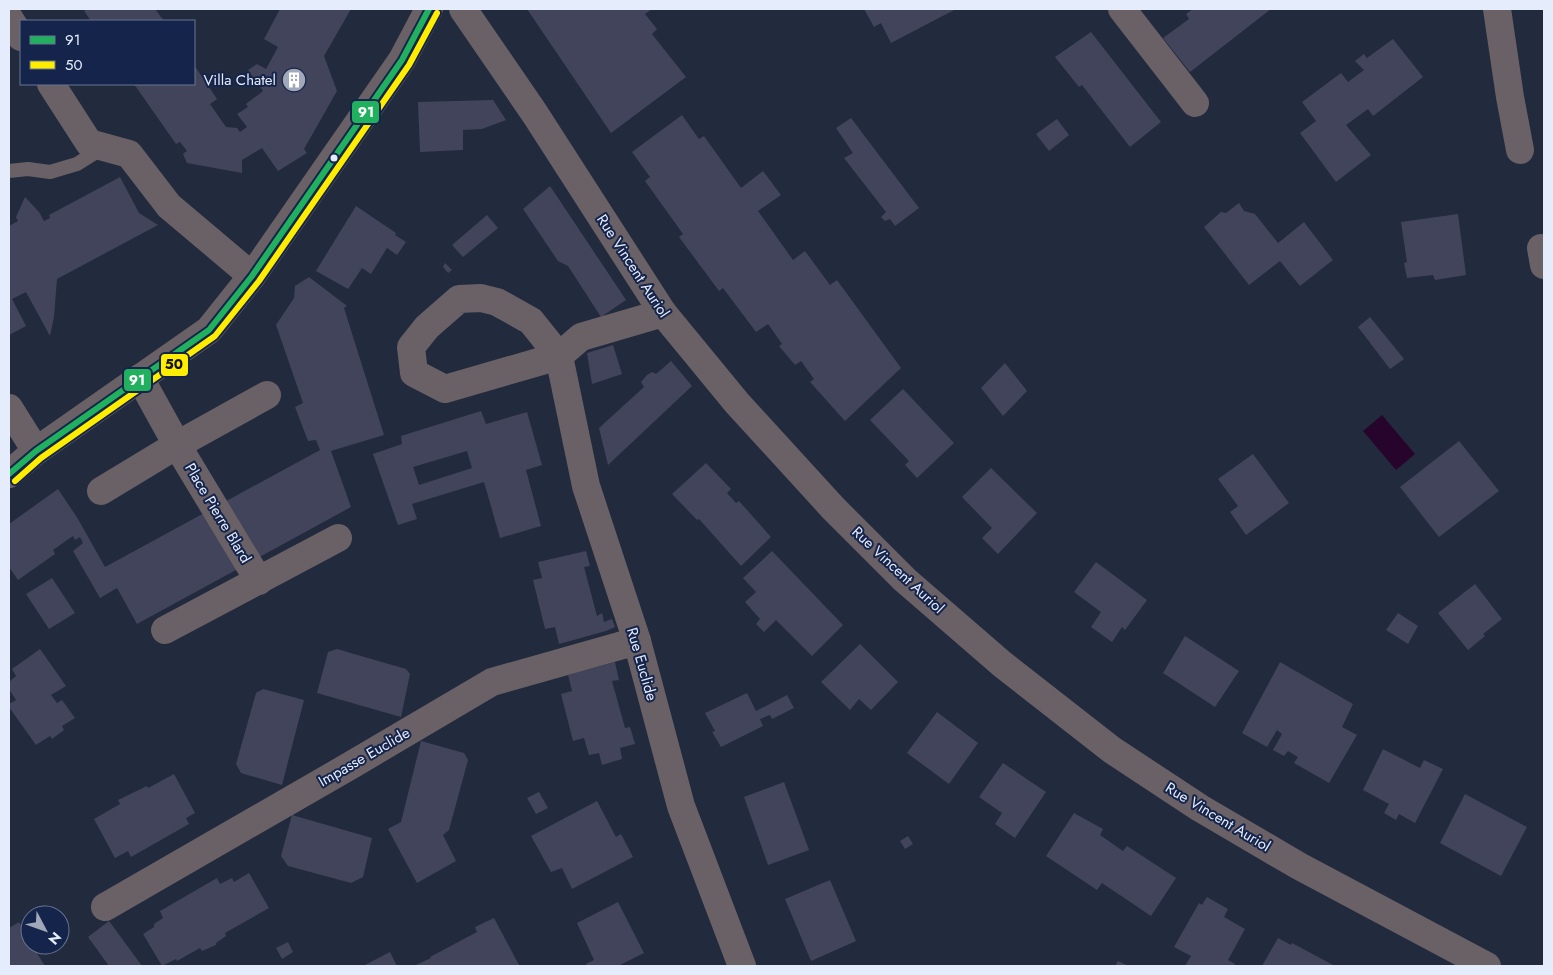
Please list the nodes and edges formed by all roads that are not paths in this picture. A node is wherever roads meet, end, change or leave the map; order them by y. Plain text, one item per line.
1 (429, 9) edge
2 (463, 9) edge
3 (1122, 9) edge
4 (1498, 9) edge
5 (9, 18) edge
6 (20, 35) edge
7 (52, 85) edge
8 (1195, 103) dead end
9 (104, 147) junction
10 (1520, 150) dead end
11 (9, 171) edge
12 (252, 276) junction
13 (663, 313) junction
14 (559, 356) junction
15 (140, 378) junction
16 (267, 395) dead end
17 (9, 408) edge
18 (177, 445) junction
19 (36, 451) junction
20 (9, 474) edge
21 (101, 491) dead end
22 (338, 538) dead end
23 (259, 581) junction
24 (165, 630) dead end
25 (637, 642) junction
26 (105, 907) dead end
27 (737, 964) edge
28 (1487, 966) edge

1 - 12 street
2 - 13 street, Rue Vincent Auriol
3 - 8 street
4 - 10 street
5 - 6 street
7 - 9 street
9 - 11 lane
9 - 12 street
12 - 15 street
13 - 14 street, Rue Euclide
13 - 28 street, Rue Vincent Auriol
14 - 14 street, Rue Euclide
14 - 25 street, Rue Euclide
15 - 18 street, Place Pierre Blard
15 - 19 street
16 - 18 street
17 - 19 street
18 - 21 street
18 - 23 street, Place Pierre Blard
19 - 20 street
22 - 23 street, Place Pierre Blard
23 - 24 street, Place Pierre Blard
25 - 26 street, Impasse Euclide
25 - 27 street, Rue Euclide

